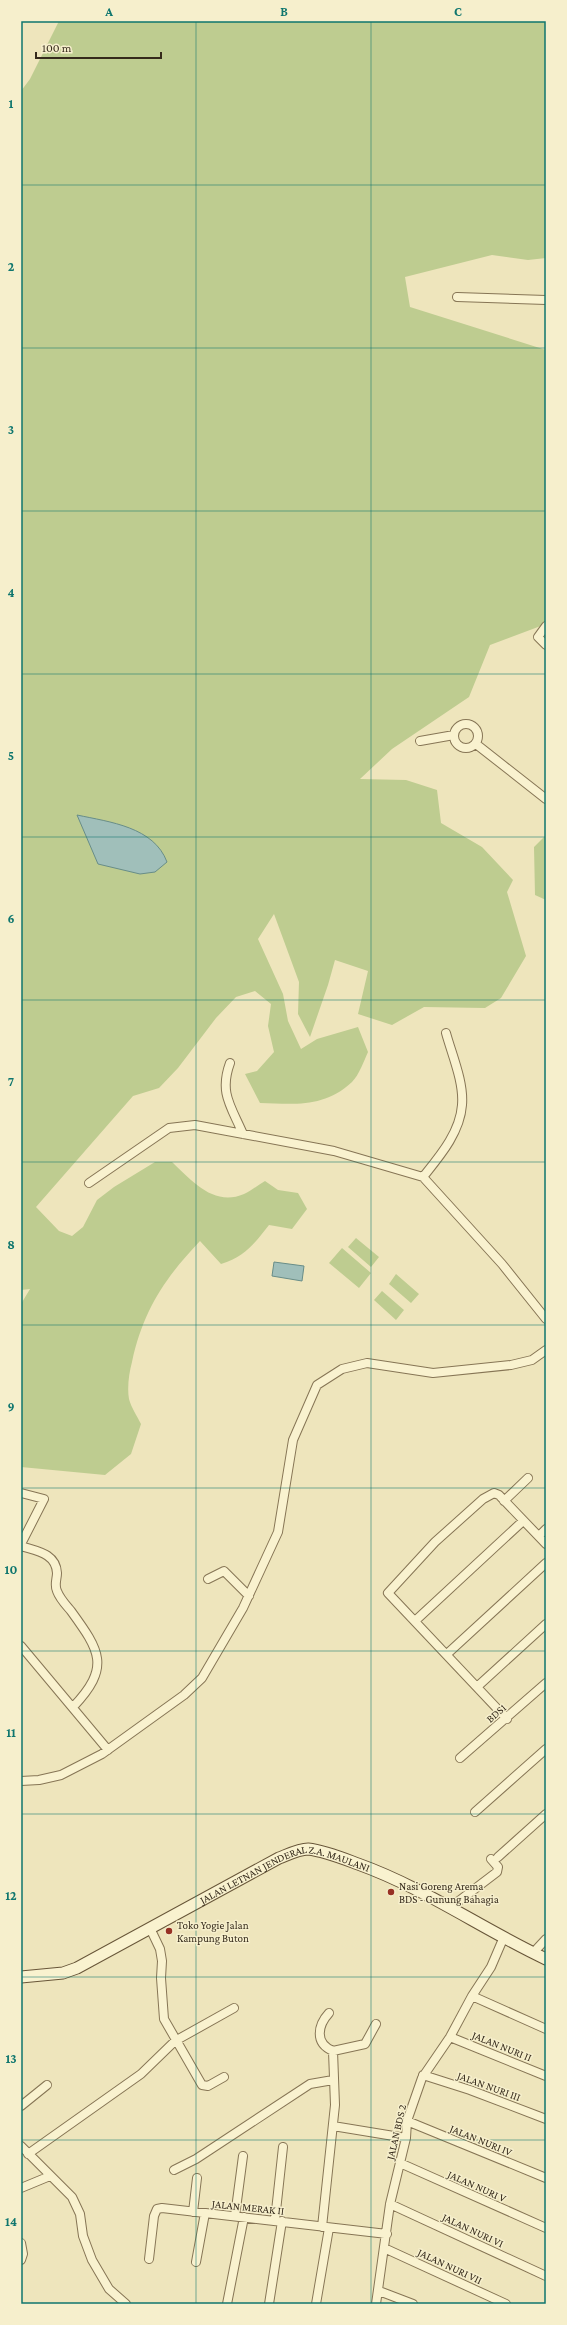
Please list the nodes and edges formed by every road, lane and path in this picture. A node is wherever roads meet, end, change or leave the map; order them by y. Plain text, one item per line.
1 (457, 297) dead end
2 (546, 300) edge
3 (546, 626) edge
4 (542, 635) edge
5 (546, 645) edge
6 (454, 735) junction
7 (420, 742) dead end
8 (476, 744) junction
9 (546, 799) edge
10 (446, 1033) dead end
11 (230, 1063) dead end
12 (243, 1134) junction
13 (423, 1177) junction
14 (89, 1183) dead end
15 (546, 1318) edge
16 (546, 1350) edge
17 (528, 1478) dead end
18 (21, 1493) edge
19 (504, 1500) junction
20 (523, 1521) junction
21 (546, 1529) edge
22 (539, 1536) junction
23 (546, 1544) edge
24 (21, 1545) edge
25 (546, 1563) edge
26 (208, 1579) dead end
27 (249, 1596) junction
28 (415, 1621) junction
29 (546, 1624) edge
30 (21, 1646) edge
31 (447, 1654) junction
32 (546, 1683) edge
33 (478, 1686) junction
34 (73, 1707) junction
35 (507, 1719) junction
36 (546, 1749) edge
37 (108, 1750) junction
38 (460, 1758) dead end
39 (21, 1781) edge
40 (475, 1812) dead end
41 (546, 1814) edge
42 (451, 1907) junction
43 (150, 1928) junction
44 (503, 1939) junction
45 (546, 1939) edge
46 (533, 1953) junction
47 (546, 1959) edge
48 (21, 1977) edge
49 (472, 1996) junction
50 (234, 2008) dead end
51 (329, 2013) dead end
52 (376, 2024) dead end
53 (546, 2029) edge
54 (450, 2037) junction
55 (176, 2040) junction
56 (333, 2050) junction
57 (423, 2075) junction
58 (546, 2076) edge
59 (224, 2077) dead end
60 (334, 2080) junction
61 (47, 2085) dead end
62 (21, 2106) edge
63 (546, 2119) edge
64 (407, 2121) junction
65 (333, 2126) junction
66 (406, 2138) junction
67 (21, 2146) edge
68 (283, 2146) dead end
69 (28, 2154) junction
70 (243, 2156) dead end
71 (400, 2164) junction
72 (174, 2170) dead end
73 (50, 2176) junction
74 (197, 2178) dead end
75 (546, 2178) edge
76 (21, 2188) edge
77 (390, 2204) junction
78 (193, 2212) junction
79 (205, 2213) junction
80 (236, 2216) junction
81 (244, 2217) junction
82 (279, 2220) junction
83 (326, 2228) junction
84 (546, 2228) edge
85 (386, 2234) junction
86 (21, 2243) edge
87 (384, 2248) junction
88 (150, 2259) dead end
89 (21, 2260) edge
90 (196, 2262) dead end
91 (546, 2276) edge
92 (378, 2291) junction
93 (126, 2304) edge
94 (227, 2304) edge
95 (268, 2304) edge
96 (316, 2304) edge
97 (376, 2304) edge
98 (414, 2304) edge
99 (506, 2304) edge

1 - 2 street
3 - 4 street
4 - 5 street
6 - 7 street
6 - 8 street
6 - 8 street
8 - 9 street
10 - 13 street
11 - 12 street
12 - 13 street
12 - 14 street
13 - 15 street
16 - 27 street
17 - 19 street
18 - 24 street
19 - 20 street
19 - 28 street
20 - 22 street
20 - 28 street
21 - 22 street
22 - 23 street
24 - 34 street
25 - 31 street
26 - 27 street
27 - 37 street
28 - 31 street
29 - 33 street
30 - 34 street
31 - 33 street
32 - 35 street, BDS1
33 - 35 street
34 - 37 street
35 - 38 street, BDS1
36 - 40 street
37 - 39 street
41 - 42 street
42 - 43 street, JALAN LETNAN JENDERAL Z.A. MAULANI
42 - 44 street, JALAN LETNAN JENDERAL Z.A. MAULANI
43 - 48 street, JALAN LETNAN JENDERAL Z.A. MAULANI
43 - 55 street
44 - 46 street, JALAN LETNAN JENDERAL Z.A. MAULANI
44 - 49 street, JALAN BDS 2
45 - 46 street
46 - 47 street, JALAN LETNAN JENDERAL Z.A. MAULANI
49 - 53 street
49 - 54 street, JALAN BDS 2
50 - 55 street
51 - 56 street
52 - 56 street
54 - 57 street, JALAN BDS 2
54 - 58 street, JALAN NURI II
55 - 59 street
55 - 69 street
56 - 60 street
57 - 63 street, JALAN NURI III
57 - 64 street, JALAN BDS 2
60 - 65 street
60 - 72 street
61 - 62 street
64 - 66 street, JALAN BDS 2
64 - 75 street, JALAN NURI IV
65 - 66 street
65 - 83 street
66 - 71 street, JALAN BDS 2
67 - 69 street
68 - 82 street
69 - 73 street
70 - 80 street
71 - 77 street, JALAN BDS 2
71 - 84 street, JALAN NURI V
73 - 76 street
73 - 93 street
74 - 78 street
77 - 85 street, JALAN BDS 2
77 - 91 street, JALAN NURI VI
78 - 79 street, JALAN MERAK II
78 - 88 street, JALAN MERAK II
79 - 80 street, JALAN MERAK II
79 - 90 street
80 - 81 street, JALAN MERAK II
81 - 82 street, JALAN MERAK II
81 - 94 street
82 - 83 street, JALAN MERAK II
82 - 95 street
83 - 85 street, JALAN MERAK II
83 - 96 street
85 - 87 street, JALAN BDS 2
86 - 89 street
87 - 92 street, JALAN BDS 2
87 - 99 street, JALAN NURI VII
92 - 97 street, JALAN BDS 2
92 - 98 street

